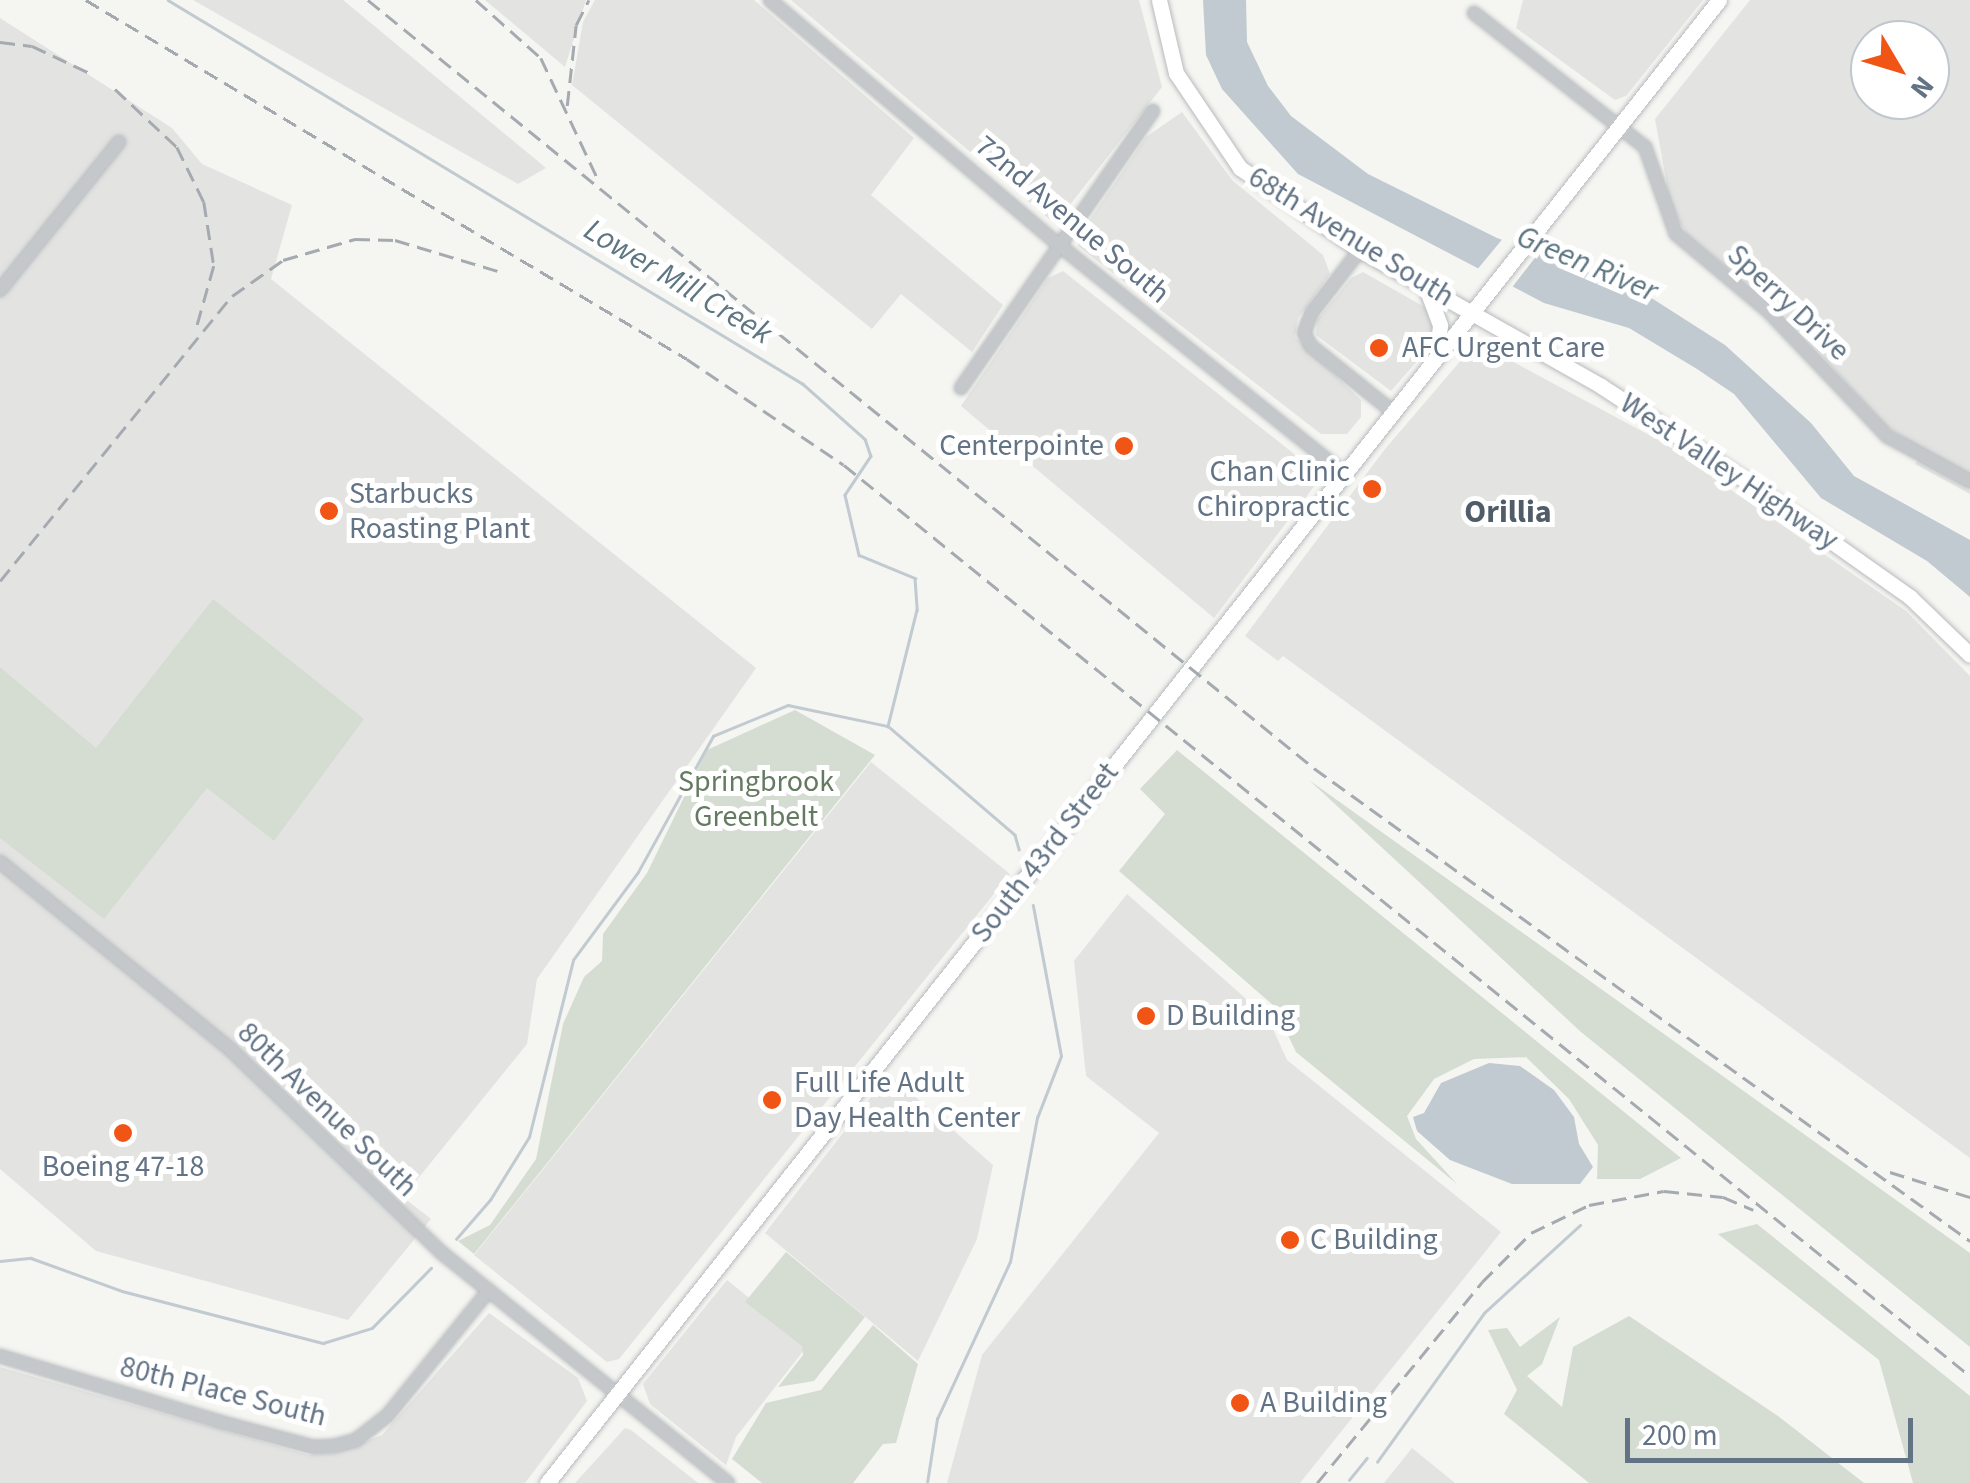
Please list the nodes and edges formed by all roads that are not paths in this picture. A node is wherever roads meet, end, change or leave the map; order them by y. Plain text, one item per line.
1 (770, 0) edge
2 (1159, 0) edge
3 (1720, 0) edge
4 (1474, 13) dead end
5 (1153, 111) dead end
6 (1619, 125) junction
7 (119, 142) dead end
8 (1059, 245) junction
9 (1360, 250) junction
10 (1424, 285) junction
11 (0, 290) edge
12 (1470, 312) junction
13 (1436, 358) junction
14 (961, 388) dead end
15 (1393, 412) junction
16 (1345, 474) junction
17 (1970, 481) edge
18 (1970, 655) edge
19 (0, 862) edge
20 (489, 1290) junction
21 (0, 1356) edge
22 (619, 1394) junction
23 (547, 1483) edge
24 (728, 1483) edge

1 - 8 street, 72nd Avenue South
2 - 9 main road, 68th Avenue South
3 - 6 main road, South 43rd Street
4 - 6 street, Sperry Drive
5 - 8 street
6 - 12 main road, South 43rd Street
6 - 17 street, Sperry Drive
7 - 11 street
8 - 14 street
8 - 16 street, 72nd Avenue South
9 - 10 main road, 68th Avenue South
9 - 15 street
10 - 12 main road, 68th Avenue South
10 - 13 main road
12 - 13 main road, South 43rd Street
12 - 18 main road, West Valley Highway
13 - 15 main road, South 43rd Street
15 - 16 main road, South 43rd Street
16 - 22 main road, South 43rd Street
19 - 20 street, 80th Avenue South
20 - 21 street, 80th Place South
20 - 22 street, 80th Avenue South
22 - 23 main road, South 43rd Street
22 - 24 street, 80th Avenue South

